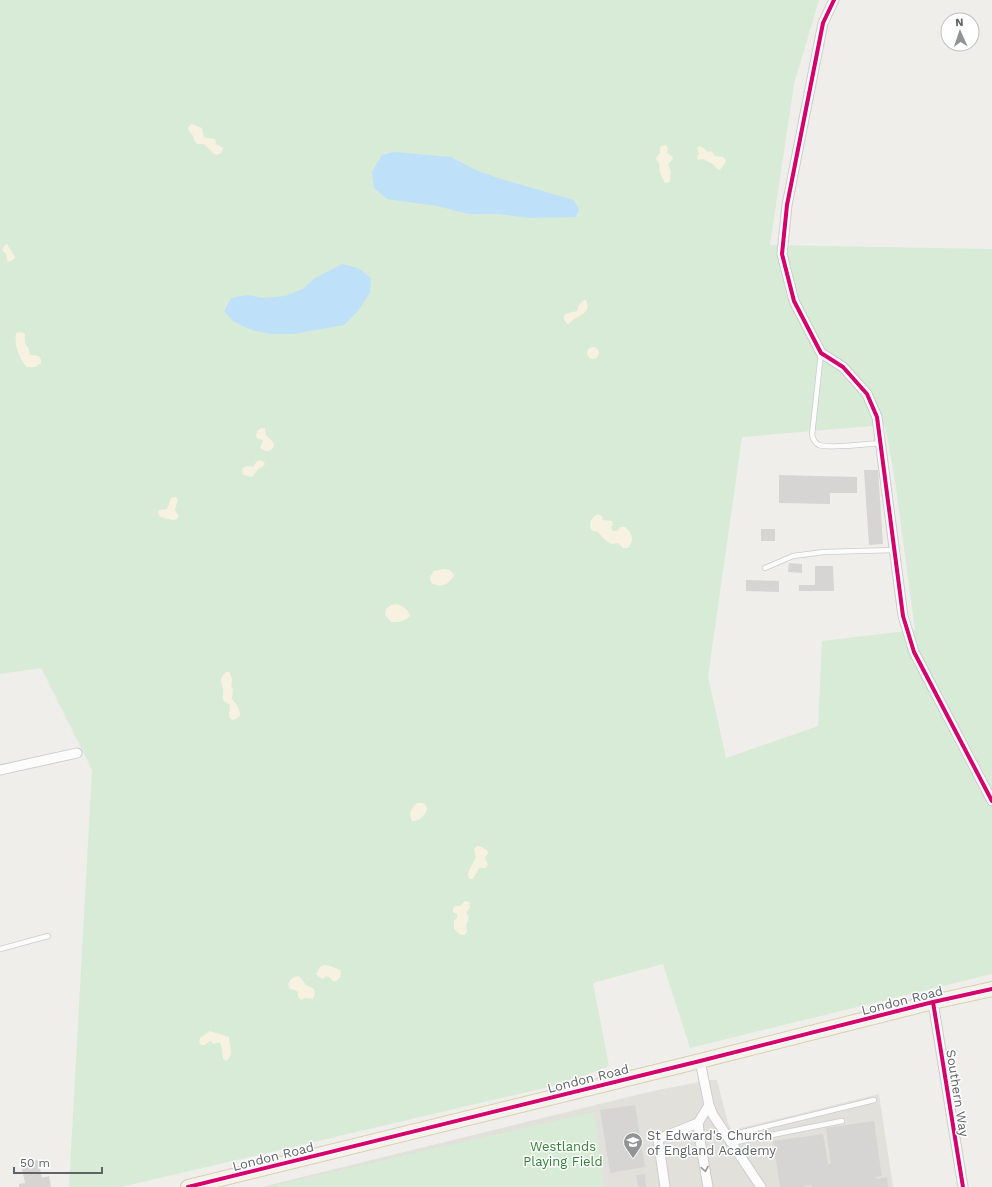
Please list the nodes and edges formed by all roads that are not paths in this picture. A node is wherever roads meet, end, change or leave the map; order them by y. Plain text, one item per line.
1 (834, 0) edge
2 (821, 353) junction
3 (880, 443) junction
4 (894, 550) junction
5 (765, 568) dead end
6 (77, 753) dead end
7 (0, 770) edge
8 (992, 801) edge
9 (48, 936) dead end
10 (0, 949) edge
11 (992, 989) edge
12 (933, 1002) junction
13 (700, 1061) junction
14 (874, 1100) dead end
15 (709, 1105) junction
16 (842, 1121) dead end
17 (698, 1123) junction
18 (729, 1139) junction
19 (188, 1187) edge
20 (665, 1187) edge
21 (708, 1187) edge
22 (761, 1187) edge
23 (963, 1187) edge

1 - 2 street
2 - 3 street
2 - 3 lane
3 - 4 street
4 - 5 lane
4 - 8 street
6 - 7 street
9 - 10 lane
11 - 12 main road, London Road
12 - 13 main road, London Road
12 - 23 street, Southern Way
13 - 15 street
13 - 19 main road, London Road
14 - 18 lane
15 - 17 street
15 - 18 street
16 - 18 lane
17 - 20 street
17 -> 21 street
18 - 22 street

